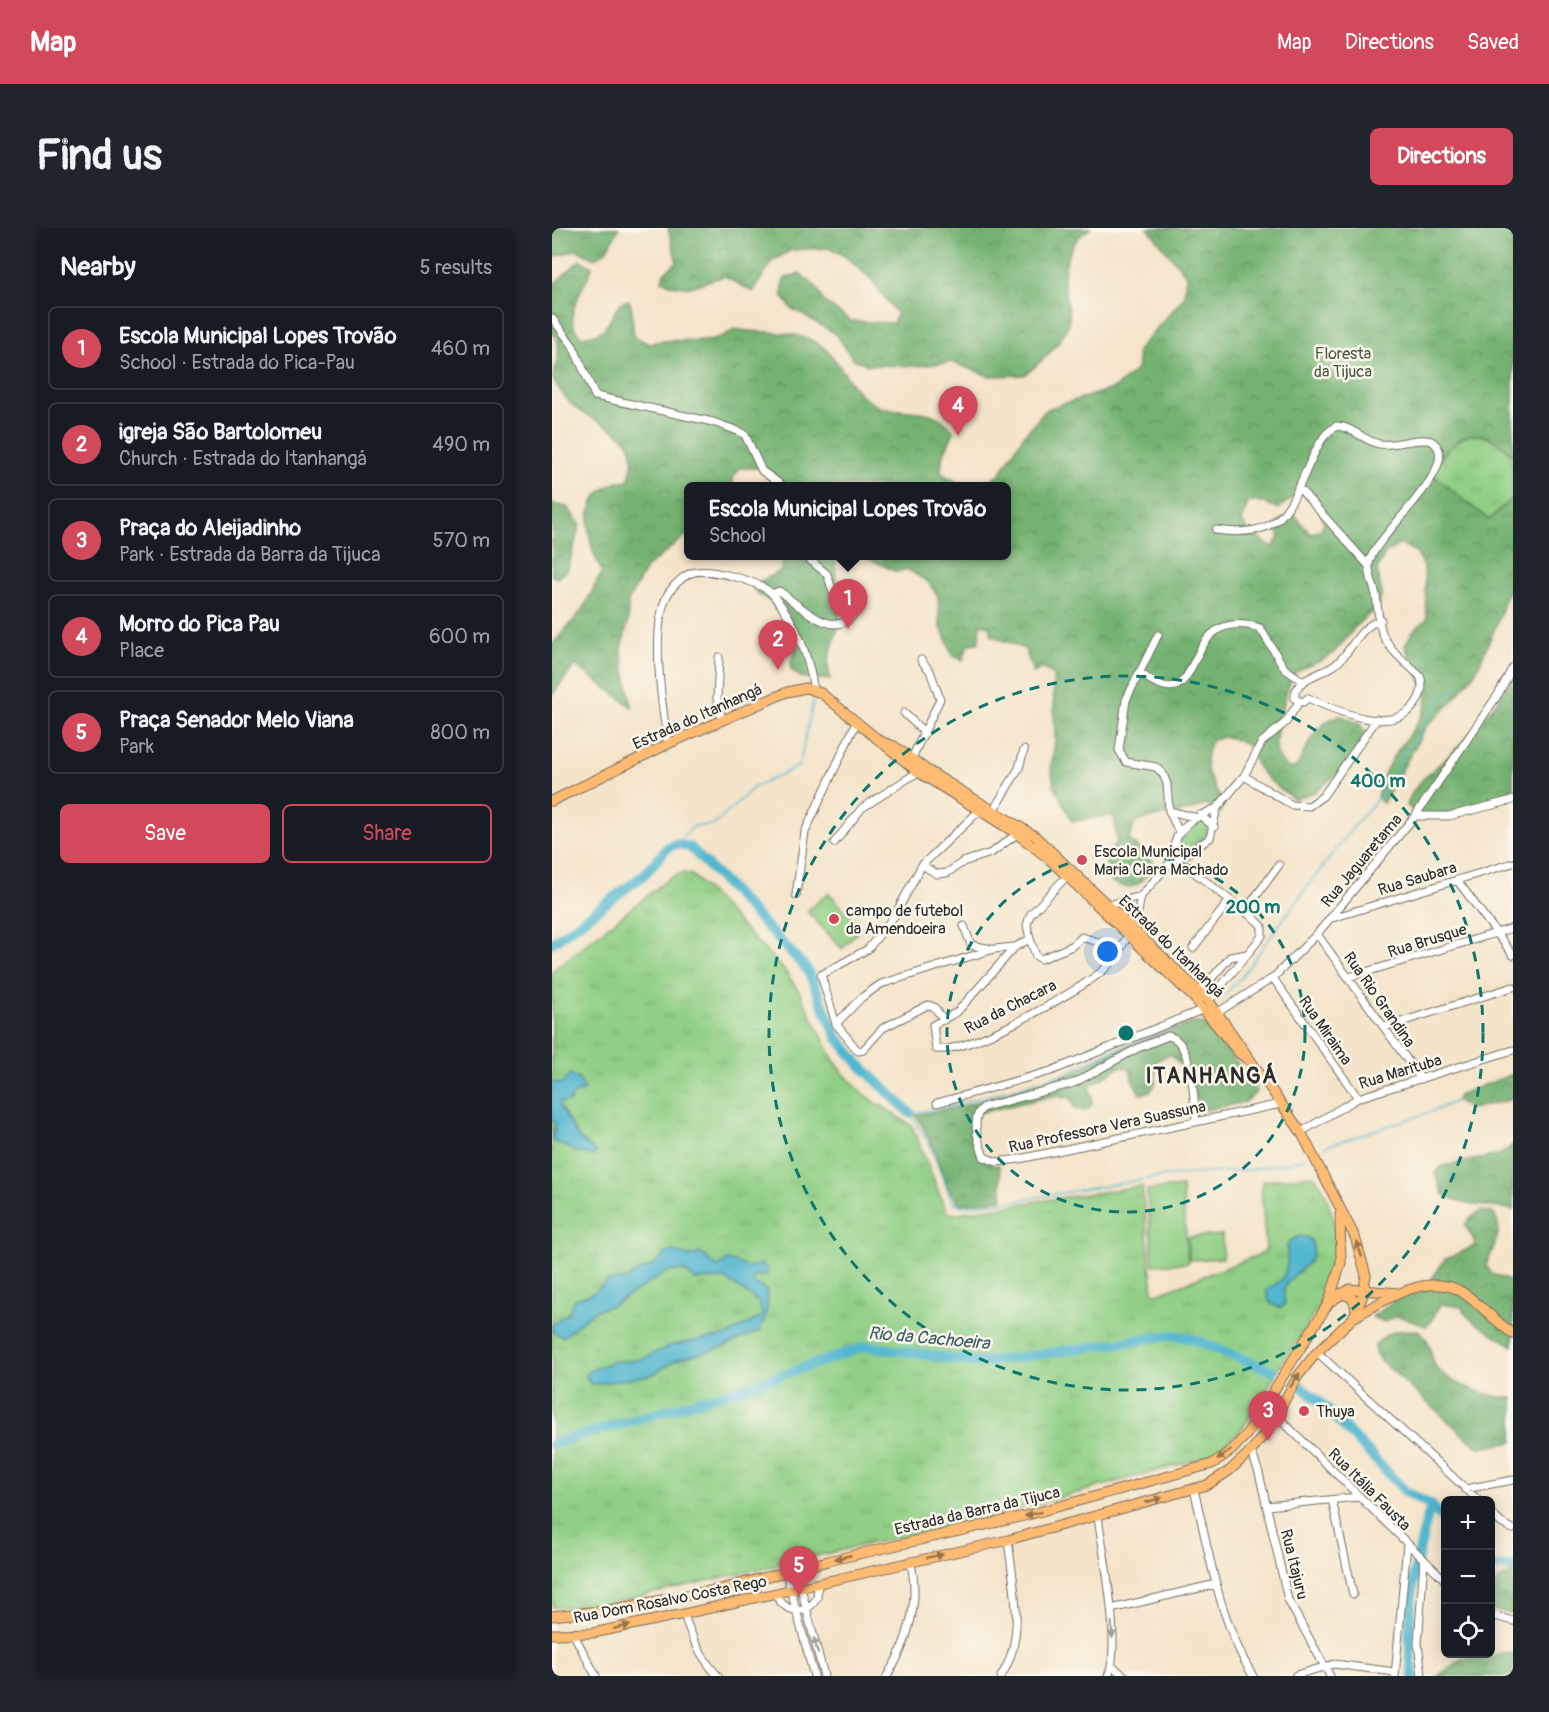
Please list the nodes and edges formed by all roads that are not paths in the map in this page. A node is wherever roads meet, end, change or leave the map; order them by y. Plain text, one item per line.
1 (552, 318) edge
2 (777, 482) edge
3 (1298, 487) junction
4 (1216, 530) dead end
5 (811, 560) edge
6 (1368, 565) junction
7 (772, 594) junction
8 (1381, 620) junction
9 (1158, 635) dead end
10 (719, 657) dead end
11 (921, 660) dead end
12 (1513, 667) edge
13 (1139, 672) junction
14 (1302, 685) junction
15 (814, 691) junction
16 (1308, 698) junction
17 (1299, 702) junction
18 (904, 713) dead end
19 (1377, 719) junction
20 (722, 720) junction
21 (857, 721) junction
22 (925, 733) junction
23 (880, 741) junction
24 (668, 744) junction
25 (1024, 750) dead end
26 (911, 760) junction
27 (918, 772) junction
28 (1244, 776) junction
29 (1513, 800) edge
30 (552, 801) edge
31 (1217, 808) junction
32 (979, 811) junction
33 (993, 811) junction
34 (1169, 811) junction
35 (1197, 816) junction
36 (1415, 816) junction
37 (1214, 827) junction
38 (1179, 832) junction
39 (1017, 834) junction
40 (834, 843) dead end
41 (1194, 850) junction
42 (1175, 857) junction
43 (1513, 862) edge
44 (922, 865) junction
45 (1279, 865) dead end
46 (1191, 869) junction
47 (1067, 876) junction
48 (1457, 880) junction
49 (796, 895) dead end
50 (1141, 896) junction
51 (1230, 900) junction
52 (1345, 900) junction
53 (1109, 905) junction
54 (1245, 911) junction
55 (1358, 911) junction
56 (1137, 917) dead end
57 (1329, 919) junction
58 (964, 926) dead end
59 (1513, 928) edge
60 (1497, 933) junction
61 (1317, 934) junction
62 (1128, 935) junction
63 (1030, 939) junction
64 (1098, 942) dead end
65 (1015, 947) junction
66 (1192, 948) dead end
67 (994, 949) junction
68 (1247, 954) junction
69 (1513, 955) edge
70 (1222, 966) junction
71 (1231, 974) junction
72 (1349, 977) junction
73 (1273, 978) junction
74 (1513, 987) edge
75 (1197, 995) junction
76 (1207, 1005) junction
77 (1218, 1012) junction
78 (944, 1020) junction
79 (836, 1024) junction
80 (1385, 1027) junction
81 (1513, 1050) edge
82 (1252, 1063) junction
83 (1421, 1079) junction
84 (1358, 1098) junction
85 (937, 1103) dead end
86 (1281, 1104) junction
87 (1196, 1122) junction
88 (1301, 1132) junction
89 (1340, 1211) junction
90 (1366, 1268) junction
91 (1365, 1289) junction
92 (1382, 1292) junction
93 (1341, 1293) junction
94 (1399, 1293) junction
95 (1328, 1304) junction
96 (1354, 1314) junction
97 (1513, 1334) edge
98 (1317, 1352) junction
99 (1276, 1415) junction
100 (1251, 1451) junction
101 (1513, 1480) edge
102 (1465, 1489) junction
103 (1194, 1490) junction
104 (1110, 1492) junction
105 (1473, 1496) edge
106 (1358, 1497) junction
107 (1332, 1500) junction
108 (1267, 1506) junction
109 (1113, 1512) junction
110 (1098, 1517) junction
111 (1495, 1517) edge
112 (1513, 1529) edge
113 (1008, 1540) junction
114 (1407, 1544) junction
115 (1424, 1560) junction
116 (910, 1561) junction
117 (792, 1570) junction
118 (1441, 1576) edge
119 (818, 1583) junction
120 (1216, 1584) junction
121 (802, 1587) junction
122 (790, 1589) junction
123 (775, 1593) junction
124 (1353, 1594) dead end
125 (807, 1609) junction
126 (1111, 1609) junction
127 (796, 1611) junction
128 (684, 1614) junction
129 (552, 1616) edge
130 (1495, 1616) edge
131 (1513, 1621) edge
132 (552, 1634) edge
133 (574, 1635) junction
134 (1325, 1666) junction
135 (1113, 1667) junction
136 (1395, 1674) edge
137 (1296, 1675) edge
138 (596, 1676) edge
139 (718, 1676) edge
140 (814, 1676) edge
141 (824, 1676) edge
142 (887, 1676) edge
143 (1001, 1676) edge
144 (1108, 1676) edge
145 (1125, 1676) edge
146 (1253, 1676) edge
147 (1329, 1676) edge
148 (1422, 1676) edge

1 - 2 street
3 - 4 street
3 - 6 street
3 - 6 street
5 - 7 street
6 - 8 street
7 - 15 street
7 - 24 street
8 - 14 street
8 - 19 street
9 - 13 street
10 - 20 street
11 - 22 street
12 - 36 street, Rua Jaguaretama
13 - 14 street
13 - 34 street
14 - 16 street
14 - 17 street
15 - 20 main road, Estrada do Itanhangá
15 - 21 main road, Estrada do Itanhangá
16 - 17 street
16 - 19 street
17 - 28 street
18 - 22 street
19 - 28 street
20 - 24 main road, Estrada do Itanhangá
21 - 23 main road, Estrada do Itanhangá
21 - 49 street
22 - 26 street
23 - 26 main road, Estrada do Itanhangá
23 - 27 main road, Estrada do Itanhangá
24 - 30 main road, Estrada do Itanhangá
25 - 33 street
26 - 33 main road, Estrada do Itanhangá
27 - 32 main road, Estrada do Itanhangá
27 - 40 street
28 - 31 street
29 - 36 street
31 - 35 street
31 - 37 street
32 - 39 main road, Estrada do Itanhangá
32 - 44 street
33 - 53 main road, Estrada do Itanhangá
34 - 35 street
34 - 38 street
35 - 37 street
35 - 38 street
36 - 52 street, Rua Jaguaretama
37 - 41 street
38 - 42 street
39 - 44 street
39 - 47 main road, Estrada do Itanhangá
41 - 42 street
41 - 46 street
42 - 46 street
42 - 50 street
43 - 48 street, Rua Saubara
44 - 79 street
45 - 54 street
46 - 51 street
47 - 62 main road, Estrada do Itanhangá
47 - 63 street
48 - 55 street, Rua Saubara
48 - 60 street
50 - 53 street
50 - 56 street
51 - 54 street
51 - 66 street
52 - 55 street
52 - 57 street, Rua Jaguaretama
53 - 75 main road, Estrada do Itanhangá
54 - 68 street
55 - 57 street, Rua Saubara
57 - 61 street, Rua Jaguaretama
58 - 67 street
59 - 60 street, Rua Brusque
60 - 69 street
60 - 72 street, Rua Brusque
61 - 72 street, Rua Rio Grandina
61 - 73 street, Rua Jaguaretama
62 - 75 main road, Estrada do Itanhangá
62 - 78 street, Rua da Chacara
63 - 64 street
63 - 65 street, Rua da Chacara
65 - 67 street
65 - 78 street, Rua da Chacara
67 - 79 street
68 - 70 street
68 - 71 street
70 - 71 street
70 - 75 street
71 - 76 street
72 - 80 street, Rua Rio Grandina
73 - 77 street, Rua Jaguaretama
73 - 84 street, Rua Miraima
74 - 80 street
75 - 76 main road, Estrada do Itanhangá
76 - 77 main road, Estrada do Itanhangá
76 - 82 main road, Estrada do Itanhangá
76 - 85 street
77 - 82 main road, Estrada do Itanhangá
78 - 79 street
80 - 83 street, Rua Rio Grandina
81 - 83 street, Rua Marituba
82 - 86 main road, Estrada do Itanhangá
83 - 84 street, Rua Marituba
84 - 88 street, Rua Marituba
86 - 87 street, Rua Professora Vera Suassuna
86 - 88 main road, Estrada do Itanhangá
87 - 87 street, Rua Professora Vera Suassuna
88 - 89 main road, Estrada do Itanhangá
90 -> 89 main road
89 - 95 main road, Estrada da Barra da Tijuca
90 - 91 main road
90 - 92 main road
91 - 92 main road
91 - 93 main road
91 - 96 main road
92 - 94 main road
93 - 95 main road, Estrada da Barra da Tijuca
93 - 96 main road
94 - 96 main road
94 - 97 main road
95 -> 104 main road, Estrada da Barra da Tijuca
96 - 98 main road
99 -> 98 main road
98 - 102 street
99 - 100 main road
99 - 106 street, Rua Itália Fausta
100 - 103 main road
100 - 108 street, Rua Itajuru
101 - 102 street
102 - 105 street
109 -> 103 main road
103 - 120 street
104 - 109 main road
104 -> 117 main road, Estrada da Barra da Tijuca
106 - 107 street
106 - 114 street, Rua Itália Fausta
107 - 108 street
107 - 124 street
108 - 134 street, Rua Itajuru
109 - 110 main road
110 - 113 main road, Rua Dom Rosalvo Costa Rego
110 - 126 street
111 - 112 street
116 -> 113 main road, Rua Dom Rosalvo Costa Rego
113 - 143 street
114 - 115 street, Rua Itália Fausta
114 - 136 street
115 - 118 street, Rua Itália Fausta
115 - 148 street
116 - 119 main road, Rua Dom Rosalvo Costa Rego
116 - 142 street
117 - 121 street
117 - 122 street
117 - 129 main road, Estrada da Barra da Tijuca
119 - 121 main road, Rua Dom Rosalvo Costa Rego
119 - 125 street
120 - 126 street
120 - 146 street
121 - 122 main road, Rua Dom Rosalvo Costa Rego
121 - 125 street
122 - 123 main road, Rua Dom Rosalvo Costa Rego
122 - 127 street
123 - 127 street
123 - 128 main road, Rua Dom Rosalvo Costa Rego
125 - 127 street
141 -> 125 street
126 -> 135 street
127 - 140 street
133 -> 128 main road, Rua Dom Rosalvo Costa Rego
128 - 139 street
130 - 131 street
132 - 133 main road, Rua Dom Rosalvo Costa Rego
133 - 138 street
134 - 136 street
134 - 137 street
134 - 147 street, Rua Itajuru
135 - 144 street
135 - 145 street

